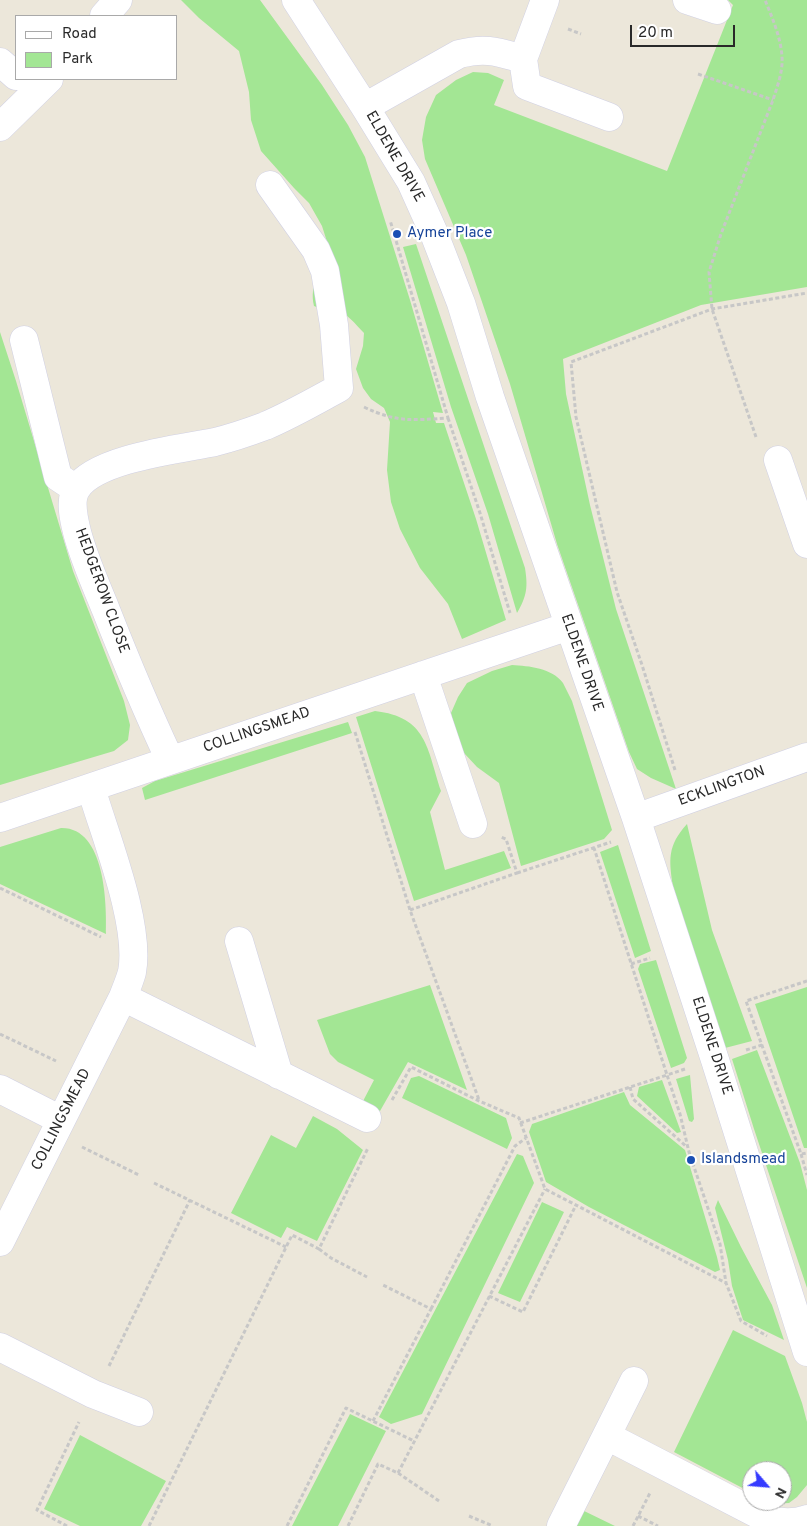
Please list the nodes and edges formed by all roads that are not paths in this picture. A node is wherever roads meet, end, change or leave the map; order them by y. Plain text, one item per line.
1 (296, 0) edge
2 (545, 0) edge
3 (687, 0) edge
4 (717, 10) dead end
5 (523, 59) junction
6 (0, 62) edge
7 (15, 72) edge
8 (30, 82) edge
9 (365, 107) junction
10 (609, 117) dead end
11 (0, 127) edge
12 (270, 185) dead end
13 (24, 340) dead end
14 (778, 460) road end
15 (76, 489) junction
16 (807, 544) edge
17 (569, 626) junction
18 (423, 675) junction
19 (807, 757) edge
20 (170, 760) junction
21 (90, 788) junction
22 (0, 818) edge
23 (636, 818) junction
24 (473, 824) road end
25 (239, 941) dead end
26 (123, 997) junction
27 (279, 1075) junction
28 (0, 1089) edge
29 (374, 1120) road end
30 (58, 1126) junction
31 (0, 1242) edge
32 (0, 1347) edge
33 (807, 1352) edge
34 (634, 1381) dead end
35 (139, 1412) dead end
36 (606, 1436) junction
37 (807, 1519) edge
38 (561, 1526) edge

1 - 9 street, ELDENE DRIVE
2 - 5 street
3 - 4 street
5 - 9 street
5 - 10 street
6 - 7 street
8 - 11 street
9 - 17 street, ELDENE DRIVE
12 - 15 street
13 - 15 street
14 - 16 street
15 - 20 street, HEDGEROW CLOSE
17 - 18 street, COLLINGSMEAD
17 - 23 street, ELDENE DRIVE
18 - 20 street, COLLINGSMEAD
18 - 24 street
19 - 23 street, ECKLINGTON
20 - 21 street, COLLINGSMEAD
21 - 22 street, COLLINGSMEAD
21 - 26 street, COLLINGSMEAD
23 - 33 street, ELDENE DRIVE
25 - 27 street
26 - 27 street
26 - 30 street, COLLINGSMEAD
27 - 29 street
28 - 30 street
30 - 31 street, COLLINGSMEAD
32 - 35 street
34 - 36 street
36 - 37 street
36 - 38 street

